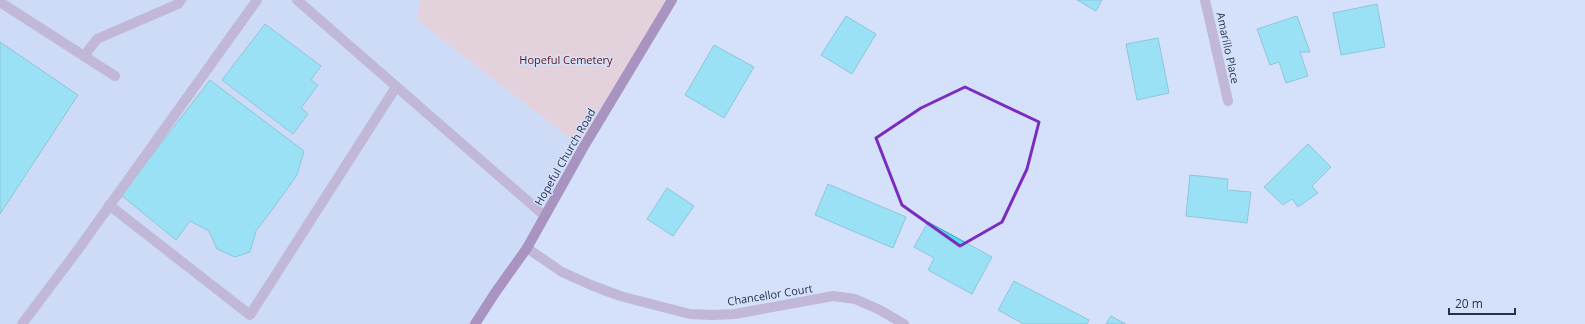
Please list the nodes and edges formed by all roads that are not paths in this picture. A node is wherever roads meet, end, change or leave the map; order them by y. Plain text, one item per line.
1 (181, 0) edge
2 (257, 0) edge
3 (297, 0) edge
4 (672, 0) edge
5 (1205, 0) edge
6 (0, 2) edge
7 (84, 56) junction
8 (115, 76) dead end
9 (396, 87) junction
10 (1228, 101) dead end
11 (110, 205) junction
12 (545, 216) junction
13 (527, 248) junction
14 (22, 324) edge
15 (475, 324) edge
16 (904, 324) edge

1 - 7 street
2 - 11 street
3 - 9 street
4 - 12 main road, Hopeful Church Road
5 - 10 street, Amarillo Place
6 - 7 street
7 - 8 street
9 - 11 street
9 - 12 street
11 - 14 street
12 - 13 main road, Hopeful Church Road
13 - 15 main road, Hopeful Church Road
13 - 16 street, Chancellor Court

